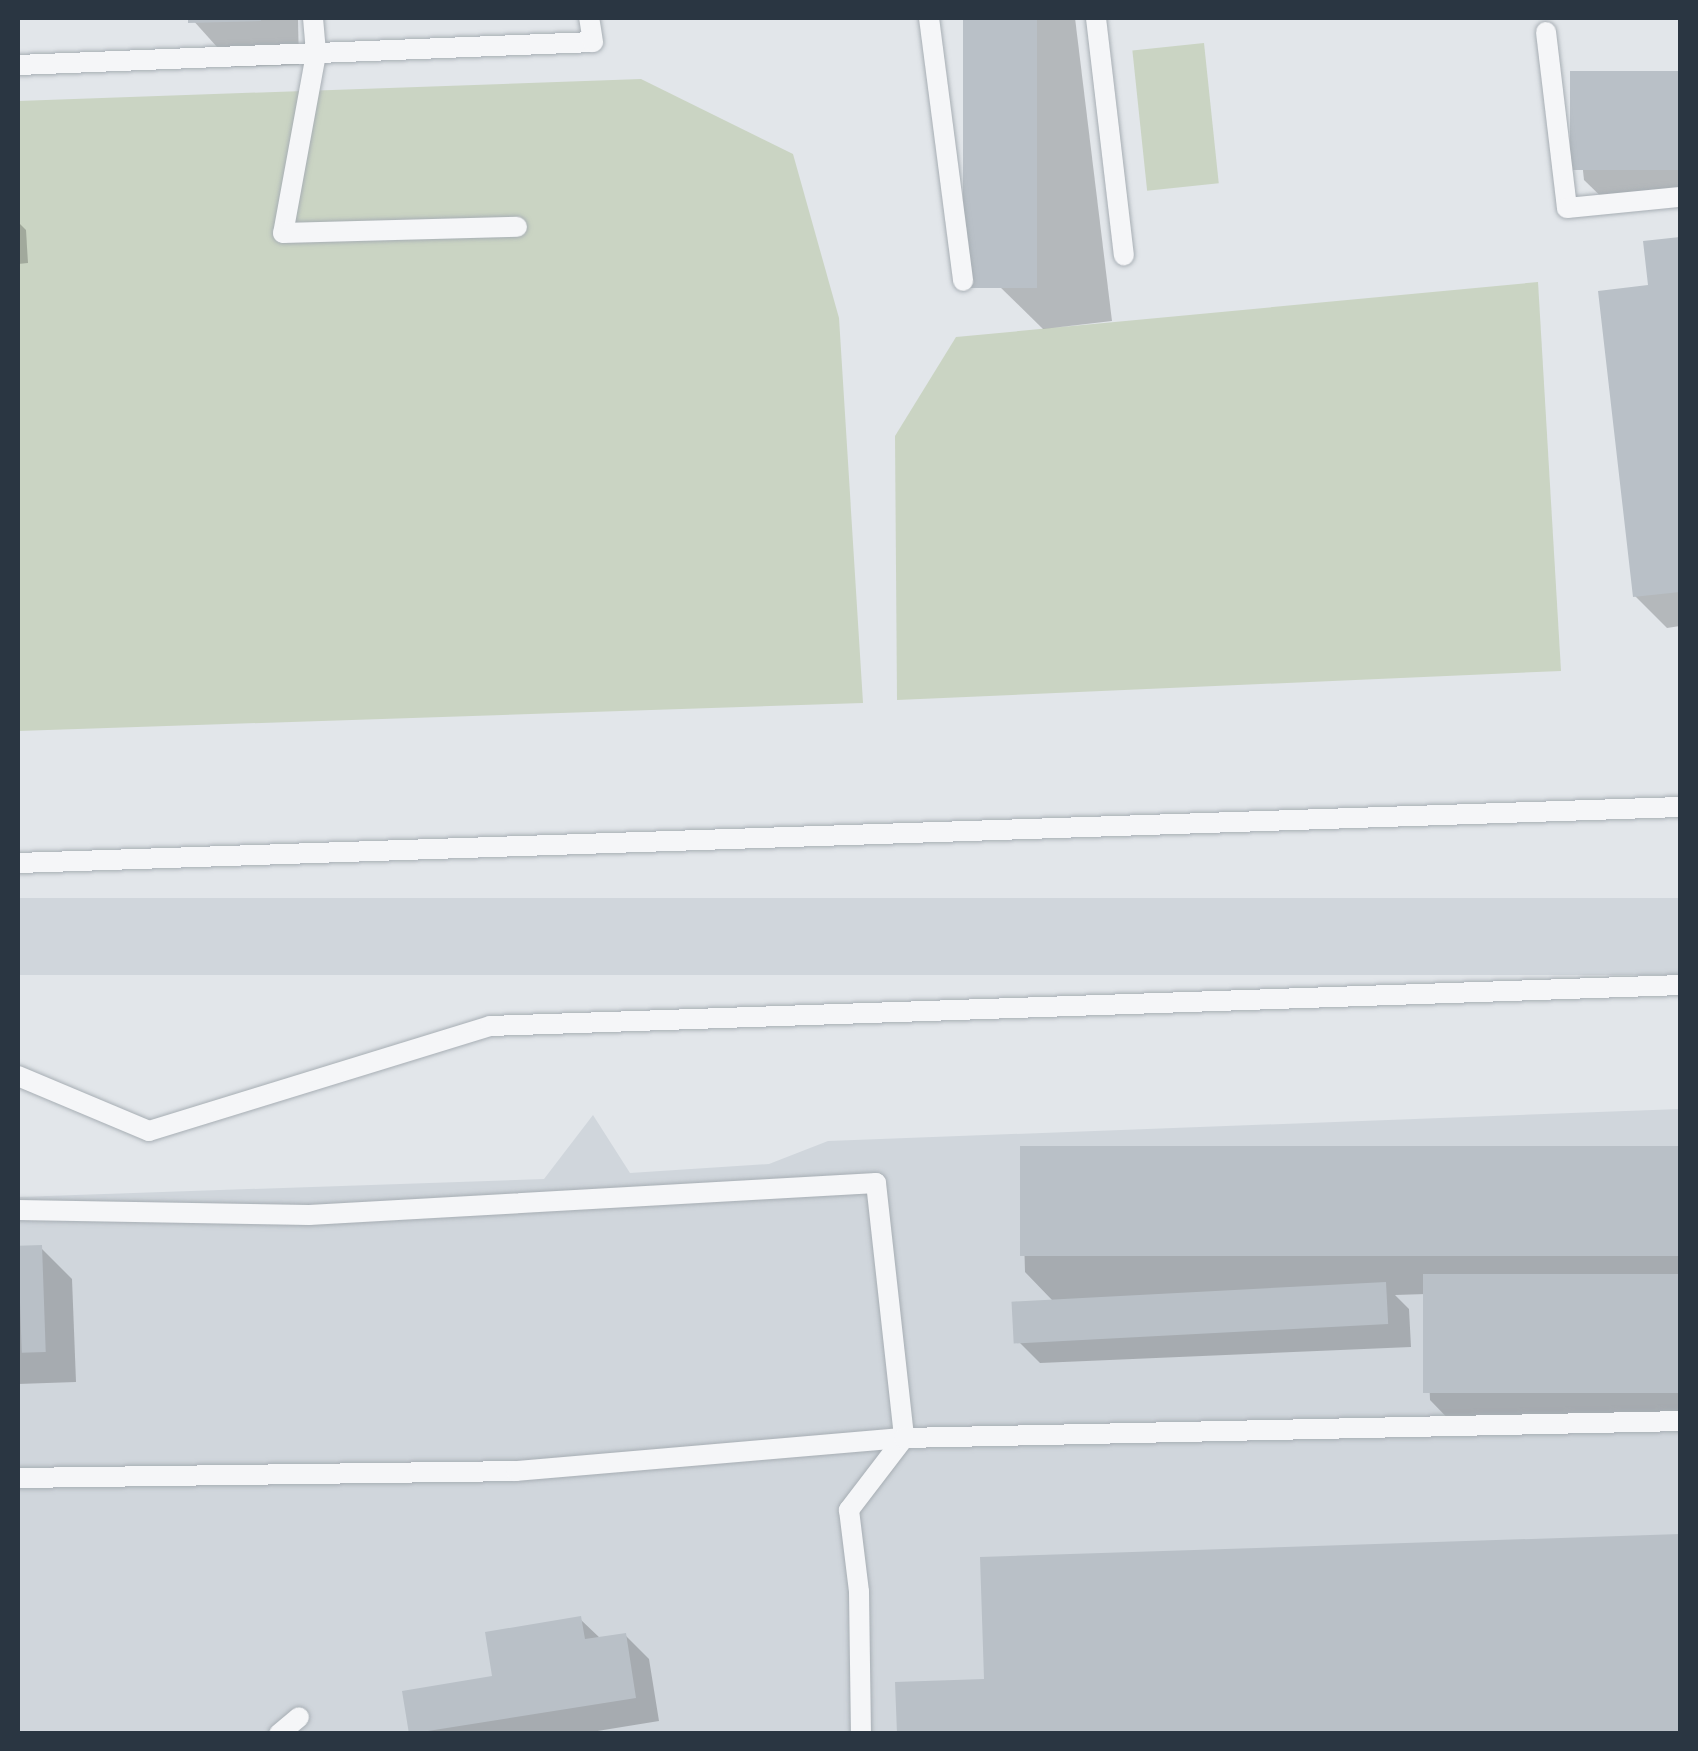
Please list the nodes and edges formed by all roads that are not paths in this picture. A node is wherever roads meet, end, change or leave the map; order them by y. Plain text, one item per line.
1 (313, 18) edge
2 (589, 18) edge
3 (930, 18) edge
4 (1096, 18) edge
5 (1546, 32) dead end
6 (316, 54) junction
7 (18, 65) edge
8 (1680, 196) edge
9 (517, 228) dead end
10 (1124, 255) dead end
11 (963, 282) dead end
12 (1680, 807) edge
13 (18, 863) edge
14 (1680, 985) edge
15 (18, 1076) edge
16 (18, 1210) edge
17 (1680, 1421) edge
18 (904, 1438) junction
19 (18, 1478) edge
20 (299, 1717) dead end
21 (279, 1734) edge
22 (861, 1734) edge

1 - 6 lane
2 - 6 lane
3 - 11 lane
4 - 10 lane
5 - 8 lane
6 - 7 lane
6 - 9 lane
12 - 13 lane
14 - 15 lane
16 - 18 lane
17 - 18 lane
18 - 19 lane
18 - 22 lane
20 - 21 lane

